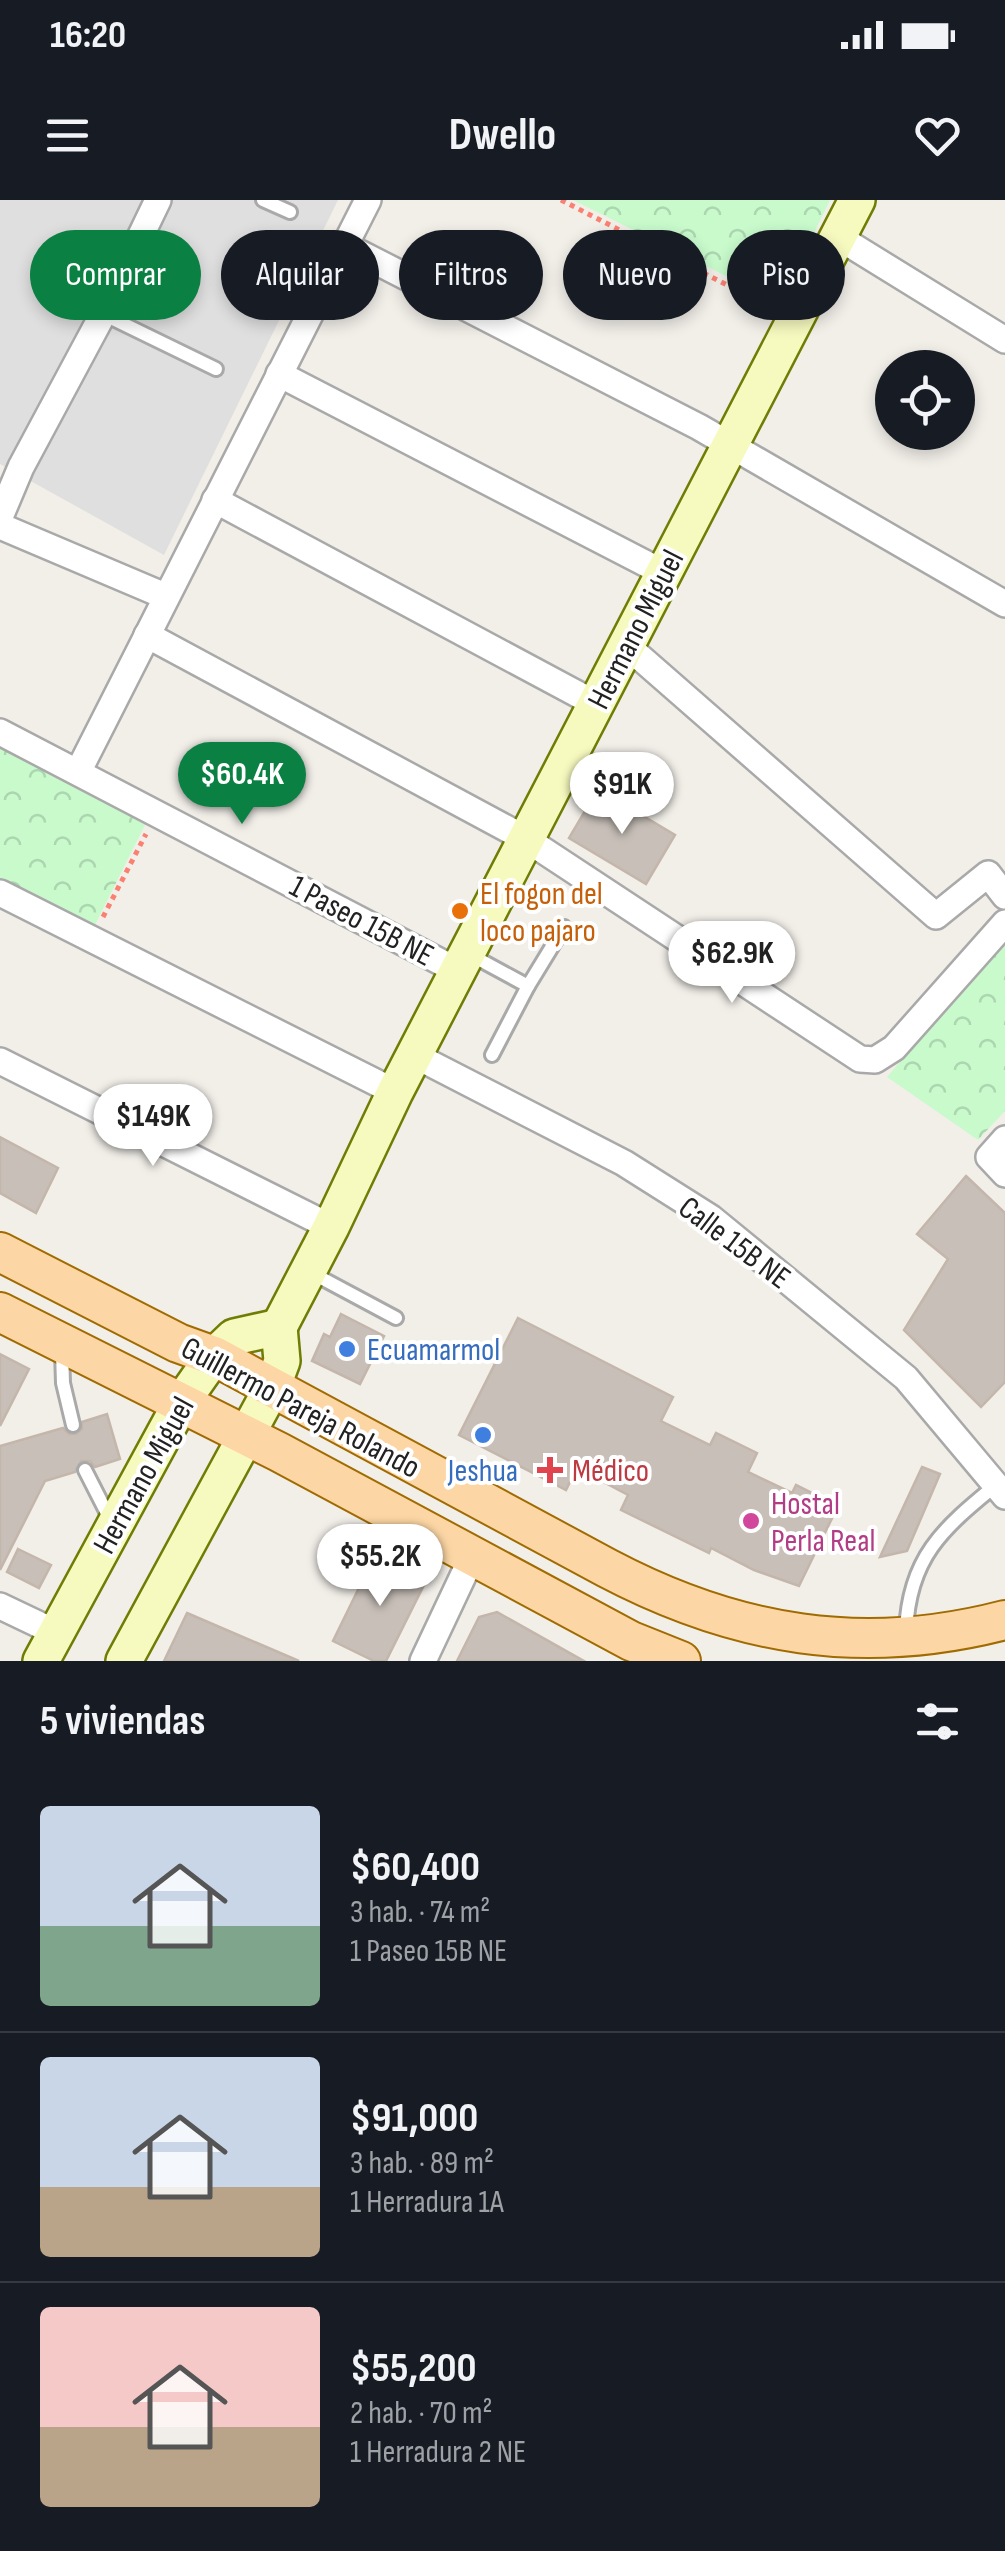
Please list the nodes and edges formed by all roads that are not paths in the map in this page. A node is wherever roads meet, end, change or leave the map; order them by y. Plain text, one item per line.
1 (158, 200) edge
2 (263, 200) edge
3 (368, 200) edge
4 (858, 200) edge
5 (290, 212) dead end
6 (144, 230) edge
7 (352, 230) edge
8 (842, 230) edge
9 (845, 241) edge
10 (379, 263) edge
11 (100, 320) edge
12 (115, 320) edge
13 (306, 320) edge
14 (795, 320) edge
15 (1005, 340) edge
16 (216, 369) dead end
17 (279, 374) junction
18 (731, 444) junction
19 (215, 500) junction
20 (0, 517) edge
21 (0, 526) edge
22 (664, 572) junction
23 (165, 596) junction
24 (1005, 604) edge
25 (146, 635) junction
26 (626, 645) junction
27 (596, 704) junction
28 (0, 732) edge
29 (78, 772) junction
30 (526, 839) junction
31 (1005, 896) edge
32 (2, 899) edge
33 (1005, 922) edge
34 (564, 926) dead end
35 (462, 962) junction
36 (528, 986) junction
37 (414, 1054) junction
38 (492, 1055) dead end
39 (0, 1061) edge
40 (395, 1092) junction
41 (332, 1227) junction
42 (0, 1252) edge
43 (308, 1271) junction
44 (0, 1312) edge
45 (396, 1318) dead end
46 (279, 1327) junction
47 (62, 1344) junction
48 (214, 1356) junction
49 (272, 1388) junction
50 (181, 1404) junction
51 (73, 1425) dead end
52 (244, 1436) junction
53 (84, 1470) dead end
54 (1000, 1491) edge
55 (113, 1525) junction
56 (472, 1557) junction
57 (0, 1606) edge
58 (1005, 1620) edge
59 (906, 1638) junction
60 (42, 1644) edge
61 (626, 1651) edge
62 (124, 1661) edge
63 (423, 1661) edge
64 (681, 1661) edge

1 - 6 street
2 - 5 lane
3 - 7 street
4 - 8 street, Hermano Miguel
9 - 15 street
10 - 18 street
11 - 20 street
12 - 16 lane
13 - 17 street
14 - 18 street, Hermano Miguel
17 - 19 street
17 - 22 street
18 - 22 street, Hermano Miguel
18 - 24 street
19 - 23 street
19 - 27 street
21 - 23 street
22 - 26 street, Hermano Miguel
23 - 25 street
25 - 29 street
25 - 30 street
26 - 27 street, Hermano Miguel
26 - 31 street
27 - 30 street, Hermano Miguel
28 - 29 street, 1 Paseo 15B NE
29 - 35 street, 1 Paseo 15B NE
30 - 33 street
30 - 35 street, Hermano Miguel
32 - 40 street
34 - 36 lane
35 - 36 lane
35 - 37 street, Hermano Miguel
36 - 38 lane
37 - 40 street, Hermano Miguel
37 - 54 street, Calle 15B NE
39 - 41 street
40 - 41 street, Hermano Miguel
41 - 43 street, Hermano Miguel
42 - 48 main road, Guillermo Pareja Rolando
43 - 45 lane
43 - 46 street, Hermano Miguel
44 - 47 main road, Guillermo Pareja Rolando
46 - 48 street, Hermano Miguel
46 - 49 street, Hermano Miguel
47 - 50 main road, Guillermo Pareja Rolando
47 - 51 lane
48 - 49 main road, Guillermo Pareja Rolando
48 - 50 street, Hermano Miguel
49 - 52 street, Hermano Miguel
49 - 59 main road, Guillermo Pareja Rolando
50 - 52 main road, Guillermo Pareja Rolando
50 - 55 street, Hermano Miguel
52 - 56 main road, Guillermo Pareja Rolando
52 - 62 street, Hermano Miguel
53 - 55 lane
54 - 59 lane
55 - 60 street, Hermano Miguel
56 - 61 main road, Guillermo Pareja Rolando
56 - 63 street
57 - 60 street
58 - 59 main road, Guillermo Pareja Rolando
61 - 64 main road, Guillermo Pareja Rolando

